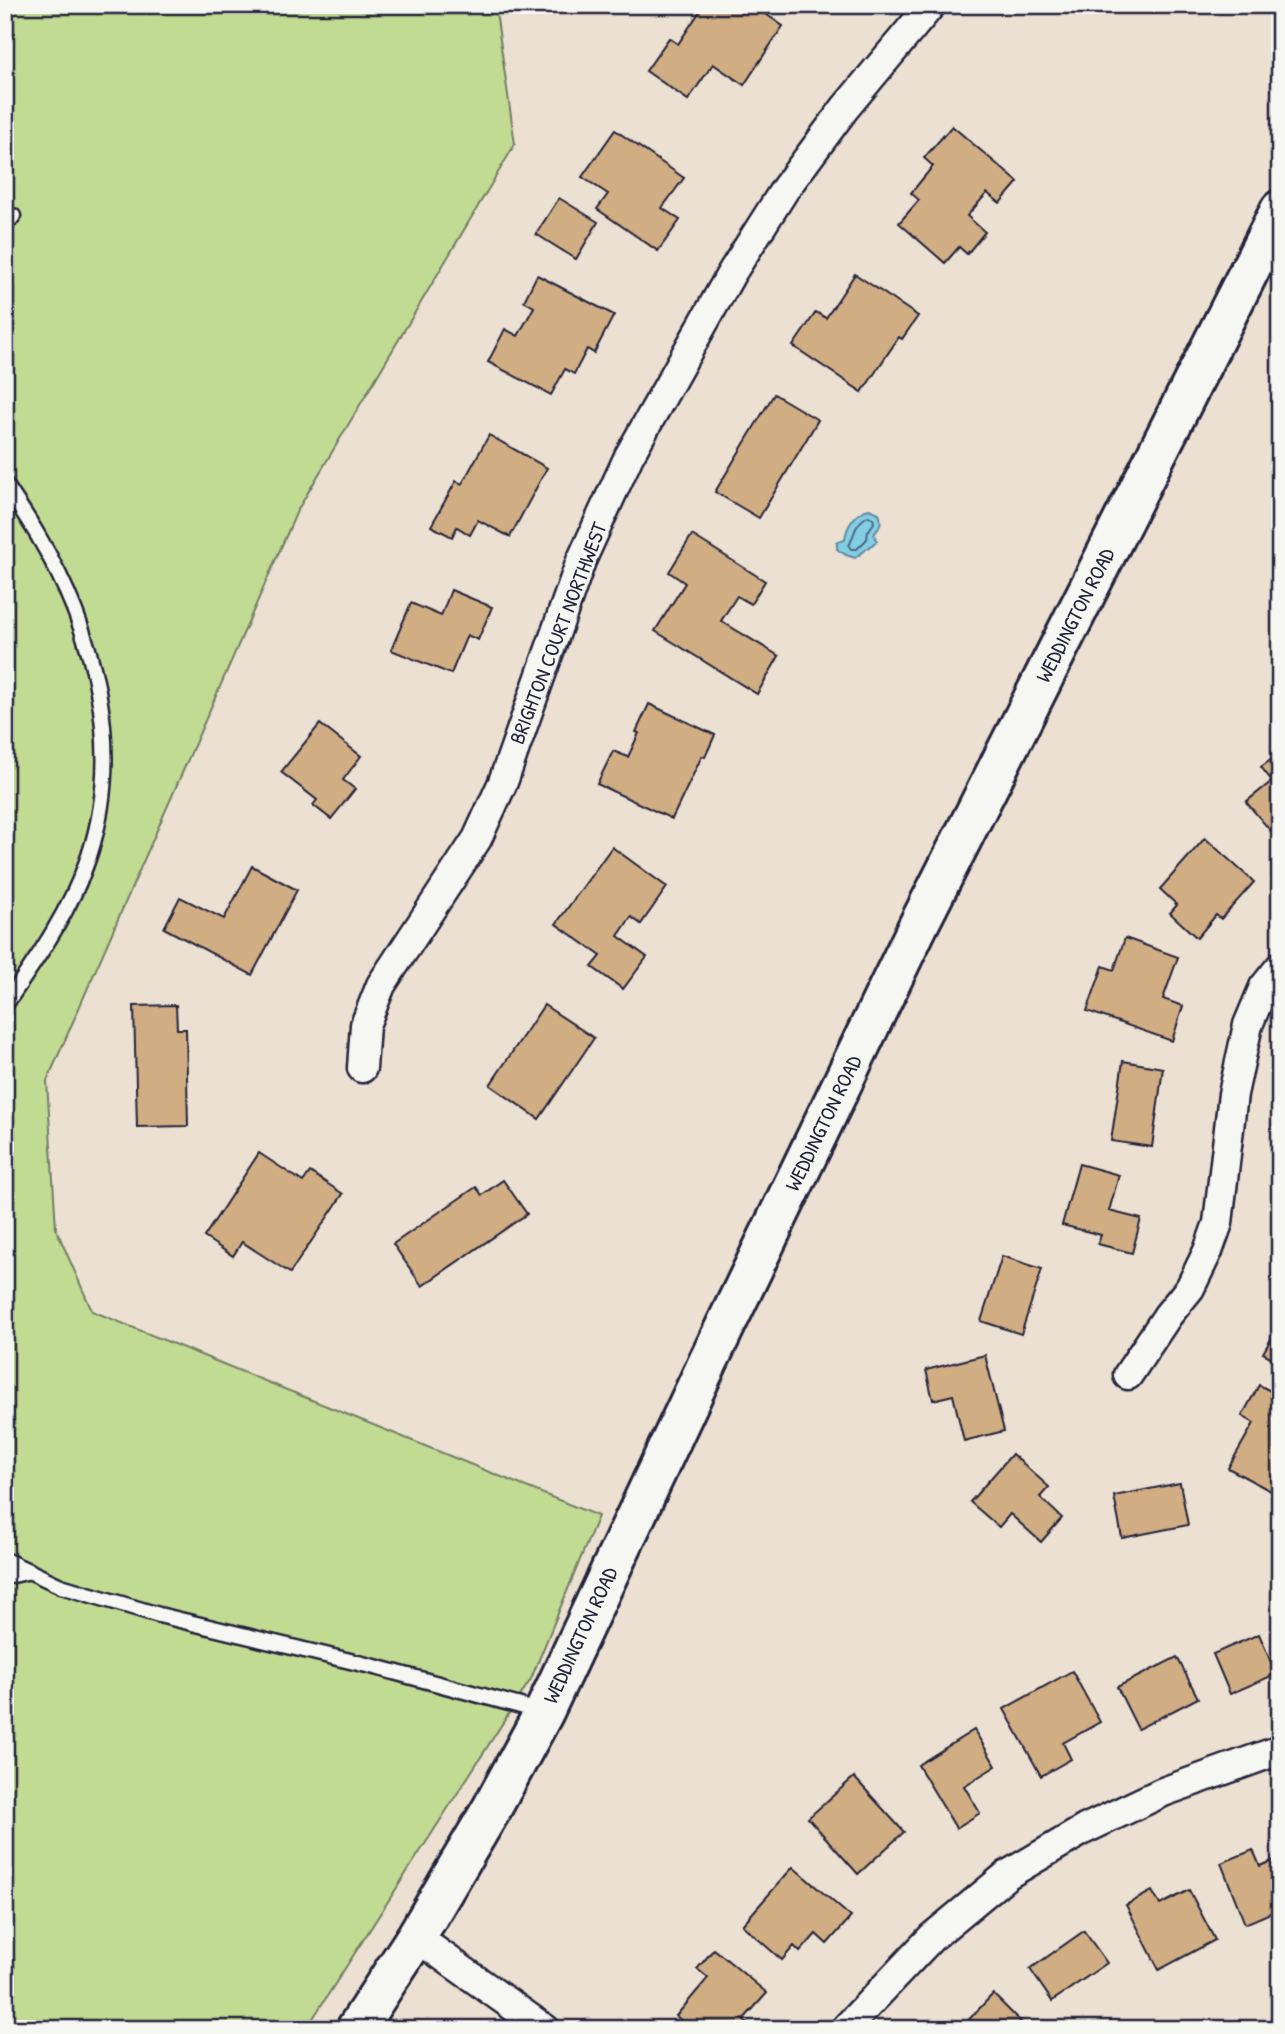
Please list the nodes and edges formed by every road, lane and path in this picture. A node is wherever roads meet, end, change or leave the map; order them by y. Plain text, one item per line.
1 (930, 5) edge
2 (1280, 211) edge
3 (5, 484) edge
4 (1280, 967) edge
5 (5, 1004) edge
6 (362, 1068) dead end
7 (1128, 1375) dead end
8 (5, 1560) edge
9 (30, 1571) junction
10 (5, 1577) edge
11 (544, 1712) junction
12 (1280, 1750) edge
13 (416, 1937) junction
14 (356, 2029) edge
15 (545, 2029) edge
16 (845, 2029) edge

1 - 6 street, BRIGHTON COURT NORTHWEST
2 - 11 main road, WEDDINGTON ROAD
3 - 5 lane
4 - 7 street
8 - 9 lane
9 - 10 lane
9 - 11 lane
11 - 13 main road, WEDDINGTON ROAD
12 - 16 street
13 - 14 main road, WEDDINGTON ROAD
13 - 15 street

